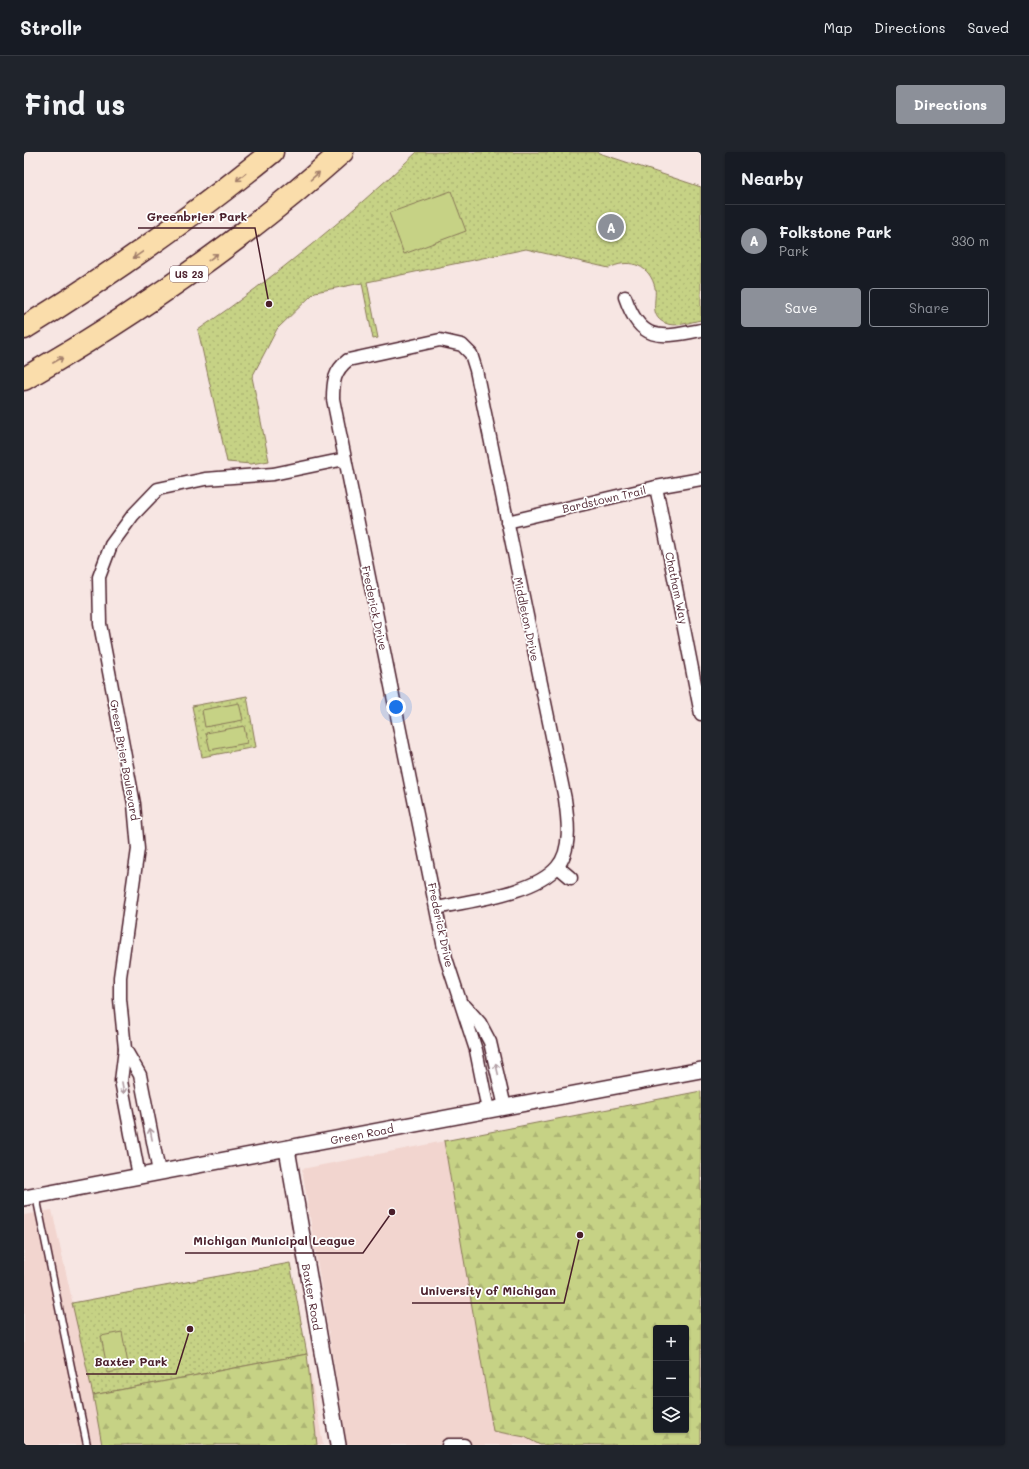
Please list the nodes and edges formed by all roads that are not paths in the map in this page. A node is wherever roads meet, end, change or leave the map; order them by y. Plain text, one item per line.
1 (272, 152) edge
2 (342, 152) edge
3 (625, 297) dead end
4 (24, 328) edge
5 (701, 330) edge
6 (476, 370) joint
7 (24, 379) edge
8 (345, 459) junction
9 (701, 479) edge
10 (656, 487) junction
11 (507, 522) junction
12 (695, 646) edge
13 (701, 714) edge
14 (558, 866) junction
15 (571, 878) dead end
16 (437, 908) junction
17 (462, 1002) junction
18 (125, 1049) junction
19 (701, 1070) edge
20 (505, 1107) junction
21 (488, 1110) junction
22 (287, 1149) junction
23 (159, 1172) junction
24 (139, 1176) junction
25 (30, 1197) edge
26 (87, 1445) edge
27 (338, 1445) edge
28 (448, 1445) edge
29 (464, 1445) edge

1 -> 4 highway
7 -> 2 highway, US 23
3 - 5 street
6 - 8 street, Frederick Drive
6 - 11 street, Middleton Drive
8 - 16 street, Frederick Drive
8 - 18 street, Green Brier Boulevard
9 - 10 street, Bardstown Trail
10 - 11 street, Bardstown Trail
10 - 12 street, Chatham Way
11 - 14 street, Middleton Drive
12 - 13 street, Chatham Way
14 - 15 street
14 - 16 street, Middleton Drive
16 - 17 street, Frederick Drive
20 -> 17 street, Frederick Drive
17 - 21 street, Frederick Drive
23 -> 18 street, Green Brier Boulevard
18 -> 24 street, Green Brier Boulevard
19 - 20 street, Green Road
20 - 21 street, Green Road
21 - 22 street, Green Road
22 - 23 street, Green Road
22 - 27 street, Baxter Road
23 - 24 street, Green Road
24 - 25 street, Green Road
25 - 26 lane
28 - 29 street

